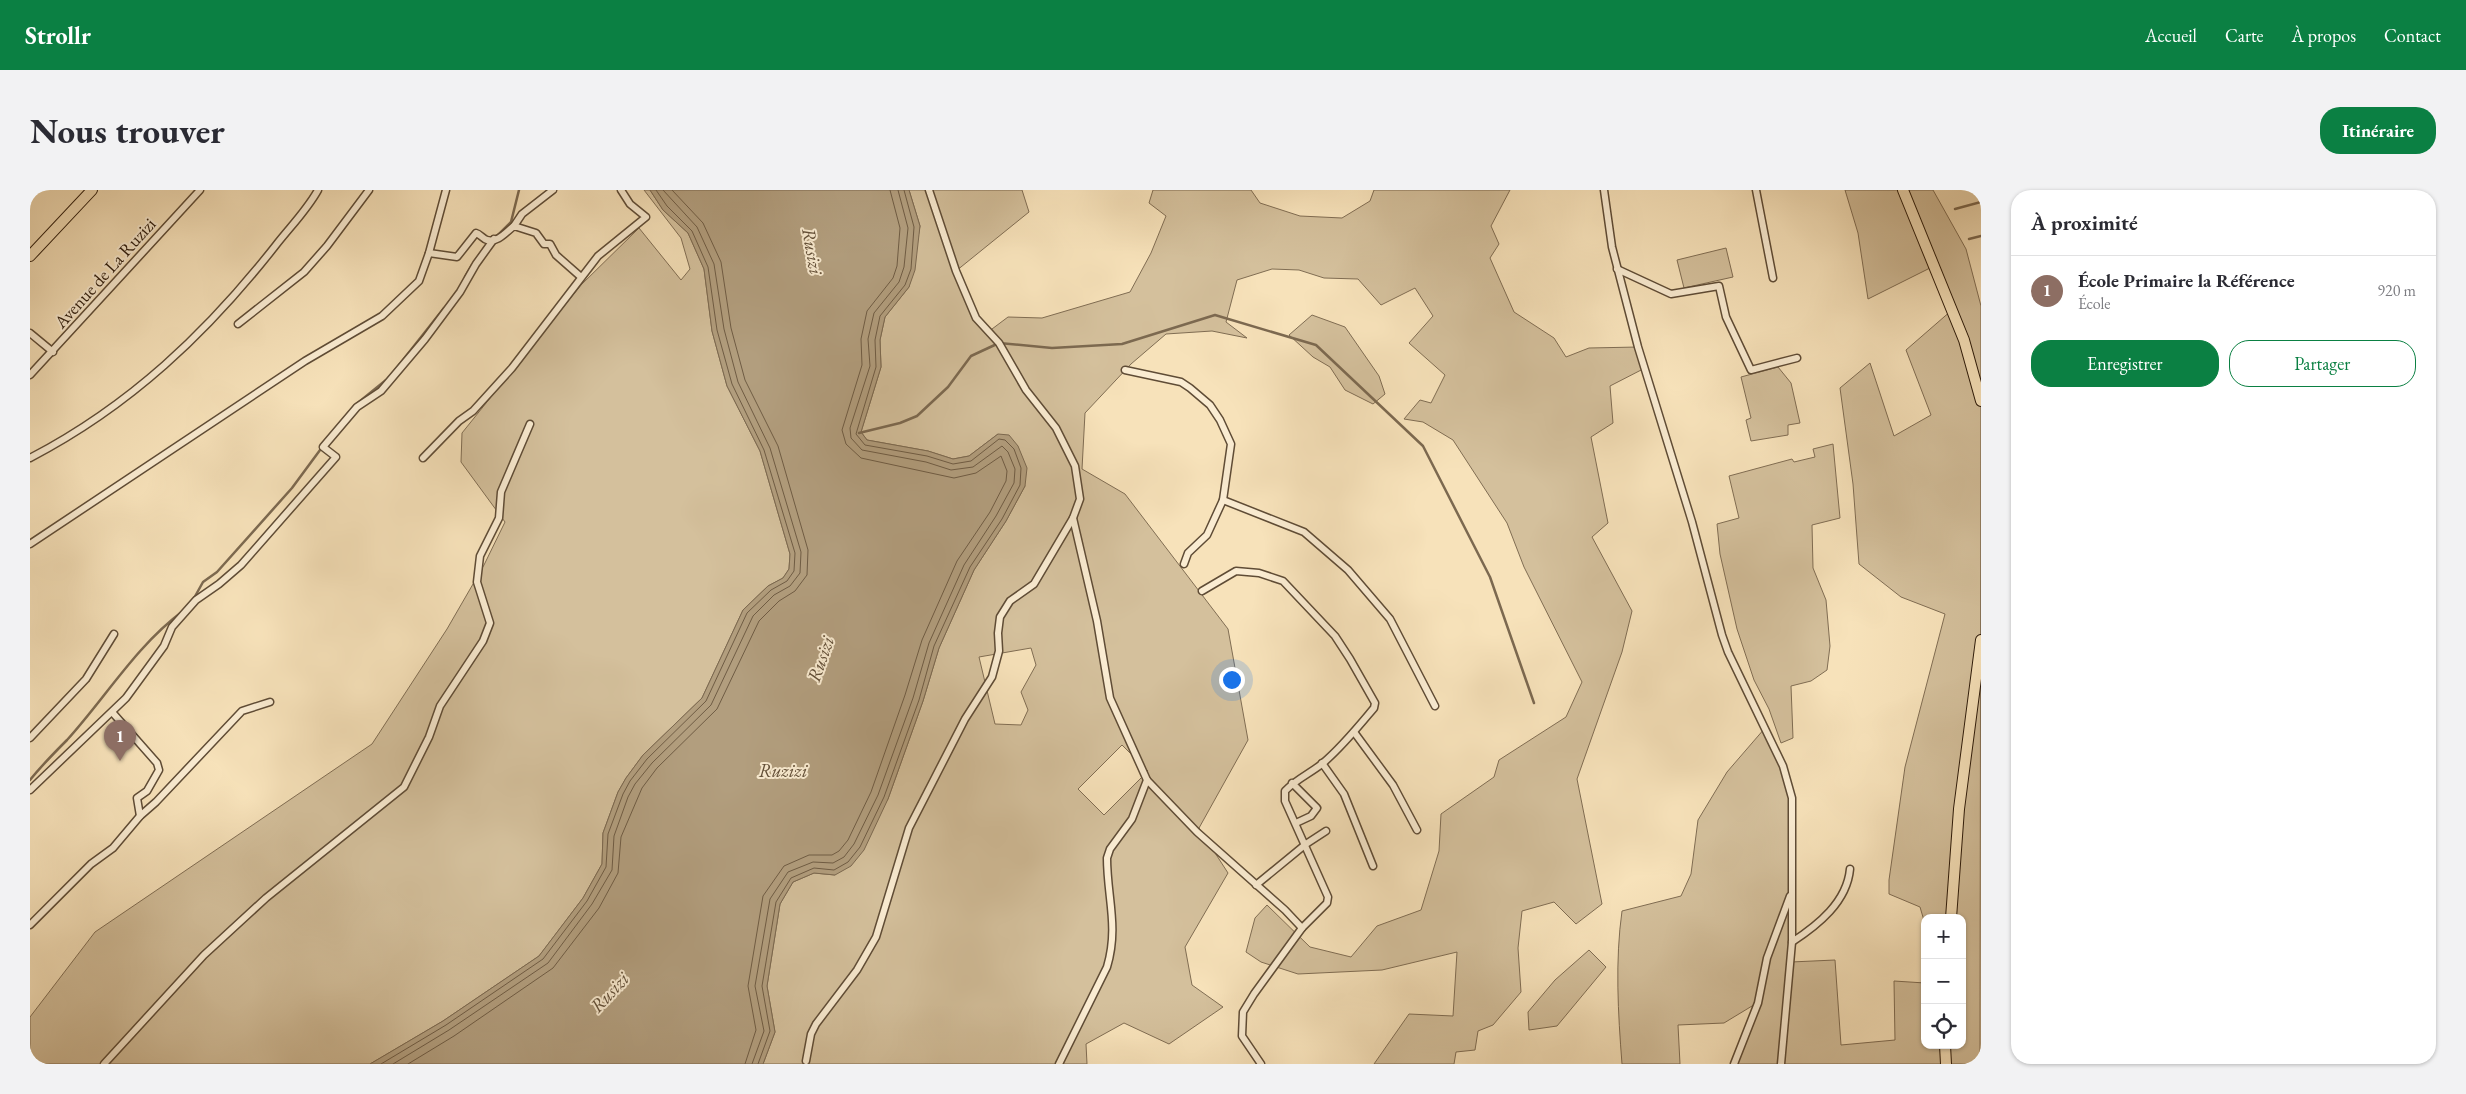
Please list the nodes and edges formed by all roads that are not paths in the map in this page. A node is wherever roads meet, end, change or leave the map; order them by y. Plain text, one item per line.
1 (92, 190) edge
2 (200, 190) edge
3 (318, 190) edge
4 (369, 190) edge
5 (446, 190) edge
6 (553, 190) edge
7 (621, 190) edge
8 (929, 190) edge
9 (1604, 190) edge
10 (1756, 190) edge
11 (1903, 190) edge
12 (514, 226) junction
13 (494, 239) junction
14 (429, 253) junction
15 (30, 256) edge
16 (1617, 269) junction
17 (581, 277) junction
18 (1773, 278) dead end
19 (238, 324) dead end
20 (30, 332) edge
21 (53, 352) junction
22 (1797, 358) dead end
23 (1125, 370) dead end
24 (30, 375) edge
25 (1981, 401) edge
26 (530, 424) dead end
27 (30, 458) edge
28 (423, 458) dead end
29 (1223, 500) junction
30 (1073, 518) junction
31 (30, 544) edge
32 (1184, 564) dead end
33 (1202, 591) dead end
34 (114, 634) dead end
35 (1981, 640) edge
36 (270, 702) dead end
37 (1436, 706) dead end
38 (112, 712) junction
39 (1354, 732) junction
40 (30, 738) edge
41 (1322, 763) junction
42 (1147, 780) junction
43 (1292, 783) junction
44 (30, 790) edge
45 (140, 816) junction
46 (1296, 822) junction
47 (1417, 830) dead end
48 (1326, 831) dead end
49 (1306, 844) junction
50 (1373, 866) dead end
51 (1850, 869) dead end
52 (1256, 885) junction
53 (1791, 893) junction
54 (1951, 914) edge
55 (30, 925) edge
56 (1302, 928) junction
57 (1792, 942) junction
58 (1945, 1049) edge
59 (806, 1061) dead end
60 (104, 1064) edge
61 (1059, 1064) edge
62 (1261, 1064) edge
63 (1734, 1064) edge
64 (1781, 1064) edge
65 (1946, 1064) edge

1 - 15 main road
2 - 21 street, Avenue de La Ruzizi
3 - 27 street
4 - 19 street
5 - 14 street
6 - 12 street
7 - 17 street
8 - 30 street
9 - 16 street
10 - 18 street
11 - 25 main road
12 - 13 street
12 - 17 street
13 - 14 street
13 - 38 street
14 - 31 street
16 - 22 street
16 - 53 street
17 - 28 street
20 - 21 street
21 - 24 street, Avenue de La Ruzizi
23 - 29 street
26 - 60 street
29 - 32 street
29 - 37 street
30 - 42 street
30 - 59 street
33 - 39 street
34 - 40 street
35 - 54 main road
36 - 45 street
38 - 44 street
38 - 45 street
39 - 41 street
39 - 47 street
41 - 43 street
41 - 50 street
42 - 52 street
42 - 61 street
43 - 46 street
43 - 46 street
45 - 55 street
46 - 49 street
48 - 49 street
49 - 52 street
49 - 56 street
51 - 57 street
52 - 56 street
53 - 57 street
53 - 63 street
56 - 62 street
57 - 64 street
58 - 65 main road

